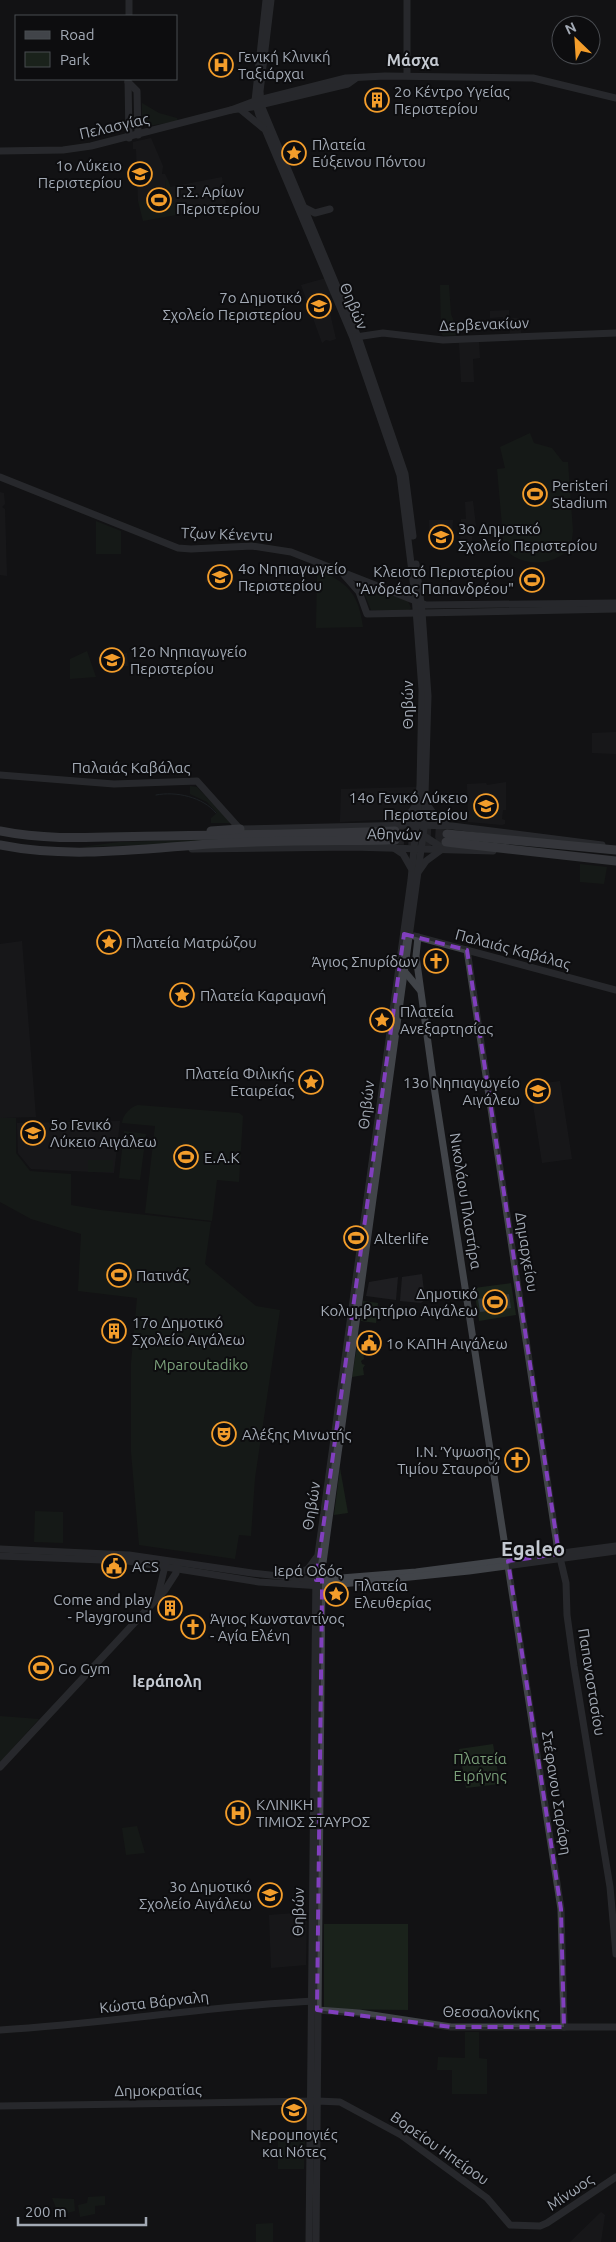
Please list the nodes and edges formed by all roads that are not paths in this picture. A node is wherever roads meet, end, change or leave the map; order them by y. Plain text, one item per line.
1 (129, 0) edge
2 (266, 0) edge
3 (271, 0) edge
4 (407, 0) edge
5 (128, 15) edge
6 (407, 75) junction
7 (128, 80) edge
8 (616, 98) edge
9 (258, 103) junction
10 (240, 109) junction
11 (231, 110) junction
12 (265, 129) junction
13 (138, 135) junction
14 (129, 138) junction
15 (0, 151) edge
16 (304, 208) junction
17 (330, 209) dead end
18 (616, 333) edge
19 (356, 338) junction
20 (0, 477) edge
21 (340, 572) junction
22 (616, 602) edge
23 (420, 607) junction
24 (616, 609) edge
25 (0, 775) edge
26 (419, 798) junction
27 (426, 803) junction
28 (240, 829) junction
29 (0, 831) edge
30 (164, 836) junction
31 (394, 836) junction
32 (419, 837) junction
33 (447, 838) junction
34 (0, 845) edge
35 (616, 846) edge
36 (155, 849) junction
37 (176, 849) joint
38 (616, 850) edge
39 (614, 863) edge
40 (415, 872) junction
41 (411, 935) junction
42 (467, 950) junction
43 (405, 972) junction
44 (420, 990) junction
45 (616, 990) edge
46 (616, 1546) edge
47 (318, 1548) junction
48 (0, 1549) edge
49 (616, 1551) edge
50 (0, 1556) edge
51 (559, 1556) junction
52 (166, 1562) junction
53 (508, 1563) junction
54 (177, 1564) junction
55 (289, 1578) junction
56 (319, 1583) junction
57 (158, 1595) junction
58 (0, 1767) edge
59 (616, 1954) edge
60 (313, 2001) junction
61 (317, 2010) junction
62 (564, 2027) junction
63 (616, 2027) edge
64 (0, 2030) edge
65 (314, 2101) junction
66 (0, 2106) edge
67 (616, 2177) edge
68 (538, 2226) joint
69 (309, 2242) edge
70 (316, 2242) edge

1 - 5 street
2 - 9 street, Θηβών
3 - 9 street, Θηβών
4 - 6 street
6 - 8 street, Πελασγίας
6 - 9 street, Πελασγίας
7 - 13 street
7 - 14 street
9 - 10 street, Πελασγίας
9 - 11 street, Πελασγίας
9 - 12 street, Θηβών
9 - 16 street, Θηβών
10 - 11 street, Πελασγίας
10 - 12 street
11 - 13 street, Πελασγίας
12 - 19 street, Θηβών
13 - 14 street, Πελασγίας
14 - 15 street, Πελασγίας
16 - 17 street
16 - 19 street, Θηβών
18 - 19 street, Δερβενακίων
19 - 23 street, Θηβών
20 - 21 street, Τζων Κένεντυ
21 - 23 street, Τζων Κένεντυ
21 - 23 street
22 - 23 street
23 - 24 street
23 - 26 street, Θηβών
23 - 27 street, Θηβών
25 - 28 street, Παλαιάς Καβάλας
26 - 31 street
26 - 32 street, Θηβών
27 - 32 street, Θηβών
27 - 33 street
28 - 30 highway
28 - 31 street, Αθηνών
29 - 30 highway, Αθηνών
30 - 31 highway, Αθηνών
31 - 32 street, Αθηνών
31 - 32 street, Αθηνών
31 - 32 street
31 - 32 street
31 - 36 highway, Αθηνών
31 - 37 street, Αθηνών
31 - 40 street
32 - 33 street, Αθηνών
32 - 33 street, Αθηνών
32 - 33 street
32 - 40 street, Θηβών
33 - 35 street, Αθηνών
33 - 38 highway, Αθηνών
33 - 39 highway, Αθηνών
33 - 40 street
34 - 36 highway, Αθηνών
36 - 37 highway
40 - 41 street, Θηβών
41 - 42 street, Παλαιάς Καβάλας
41 - 43 street, Θηβών
41 - 44 street, Νικολάου Πλαστήρα
41 - 47 street, Θηβών
42 - 45 street, Παλαιάς Καβάλας
42 - 51 street, Δημαρχείου
43 - 44 street
43 - 56 street, Θηβών
44 - 53 street, Νικολάου Πλαστήρα
46 - 51 street, Ιερά Οδός
47 - 55 street
47 - 56 street, Θηβών
48 - 52 street, Ιερά Οδός
49 - 51 street, Ιερά Οδός
50 - 52 street, Ιερά Οδός
51 - 53 street, Ιερά Οδός
51 - 59 street, Παπαναστασίου
52 - 54 street, Ιερά Οδός
52 - 57 street
53 - 56 street, Ιερά Οδός
53 - 62 street, Στέφανου Σαράφη
54 - 55 street, Ιερά Οδός
54 - 56 street, Ιερά Οδός
54 - 57 street
55 - 56 street, Ιερά Οδός
56 - 60 street, Θηβών
57 - 58 street
60 - 61 street
60 - 64 street, Κώστα Βάρναλη
60 - 65 street, Θηβών
61 - 62 street, Θεσσαλονίκης
61 - 65 street, Θηβών
62 - 63 street, Θεσσαλονίκης
65 - 66 street, Δημοκρατίας
65 - 68 street, Βορείου Ηπείρου
65 - 69 street, Θηβών
65 - 70 street, Θηβών
67 - 68 street, Μίνωος

